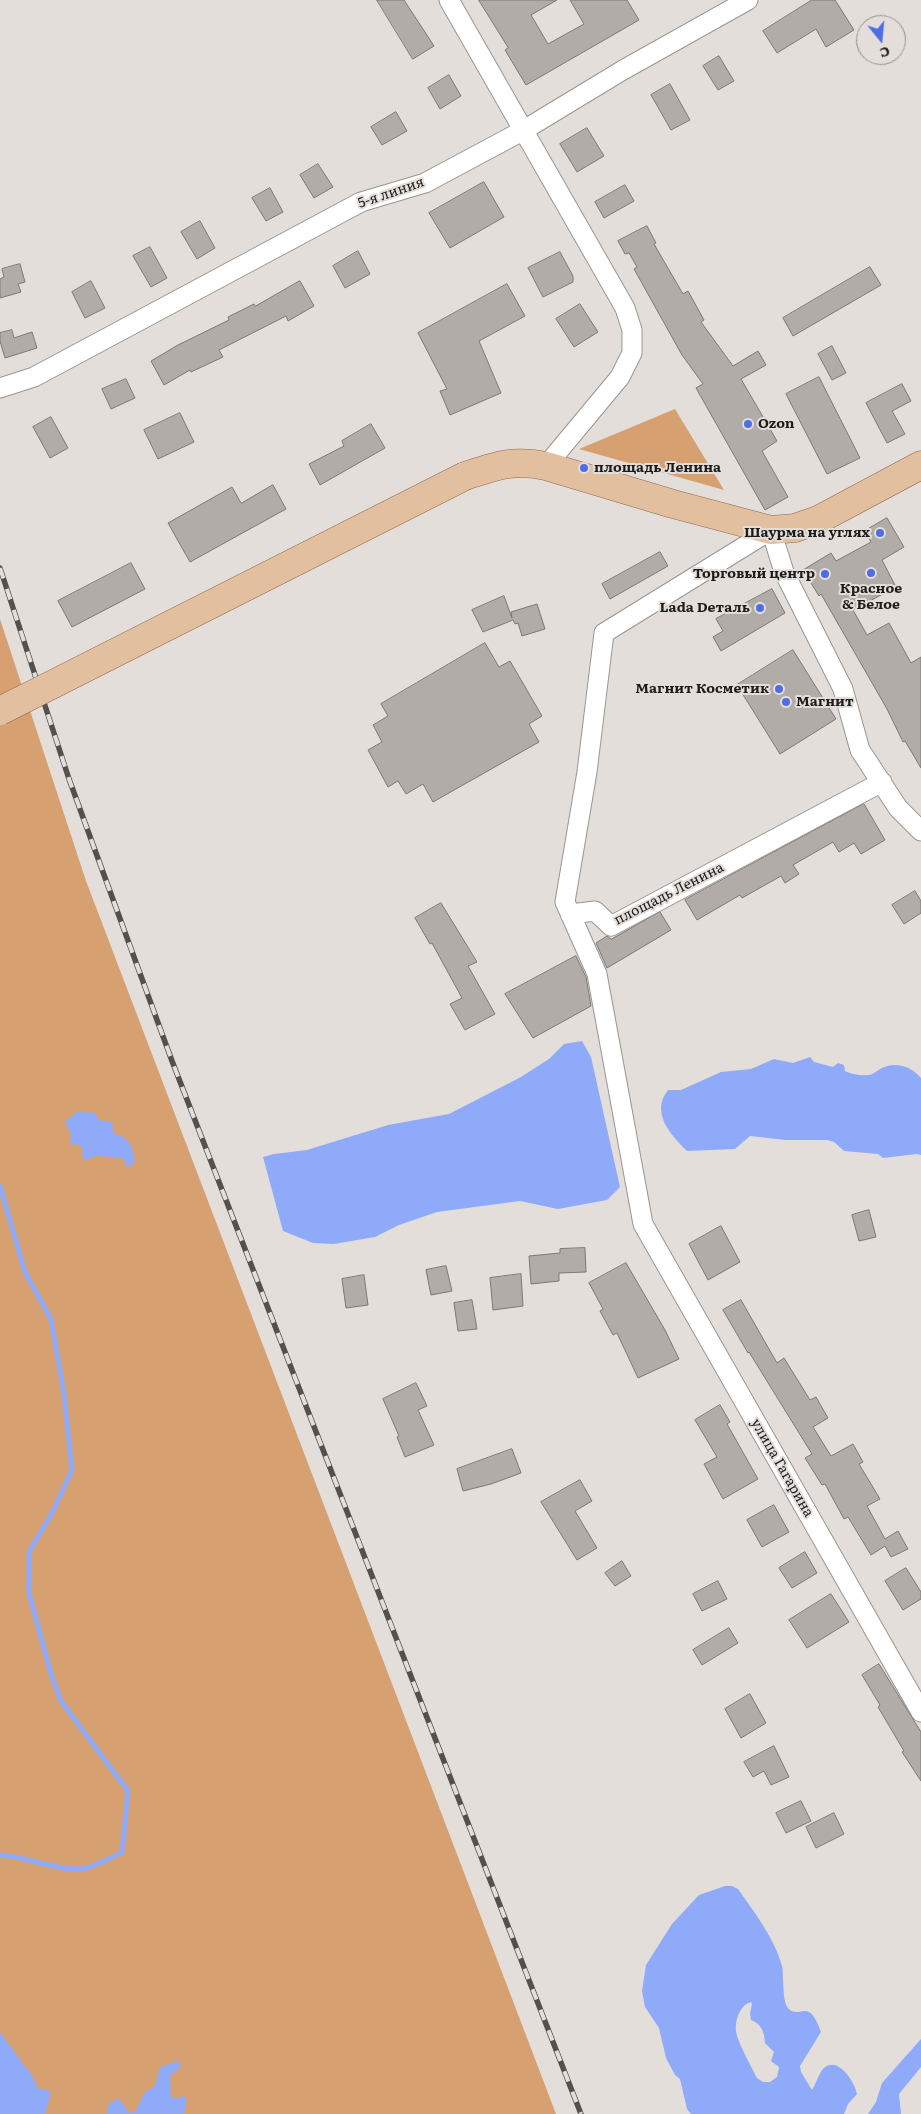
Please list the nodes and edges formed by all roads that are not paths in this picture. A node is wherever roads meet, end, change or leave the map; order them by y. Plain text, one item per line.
1 (449, 0) edge
2 (748, 0) edge
3 (524, 130) junction
4 (0, 388) edge
5 (921, 465) edge
6 (546, 466) junction
7 (771, 530) junction
8 (0, 711) edge
9 (882, 782) junction
10 (921, 831) edge
11 (570, 914) junction
12 (921, 1712) edge

1 - 3 street
2 - 3 street, 5-я линия
3 - 4 street, 5-я линия
3 - 6 street
5 - 7 main road
6 - 7 main road
6 - 8 main road, bridge
7 - 9 street
7 - 11 street
9 - 10 street
9 - 11 street, площадь Ленина
11 - 12 street, улица Гагарина

